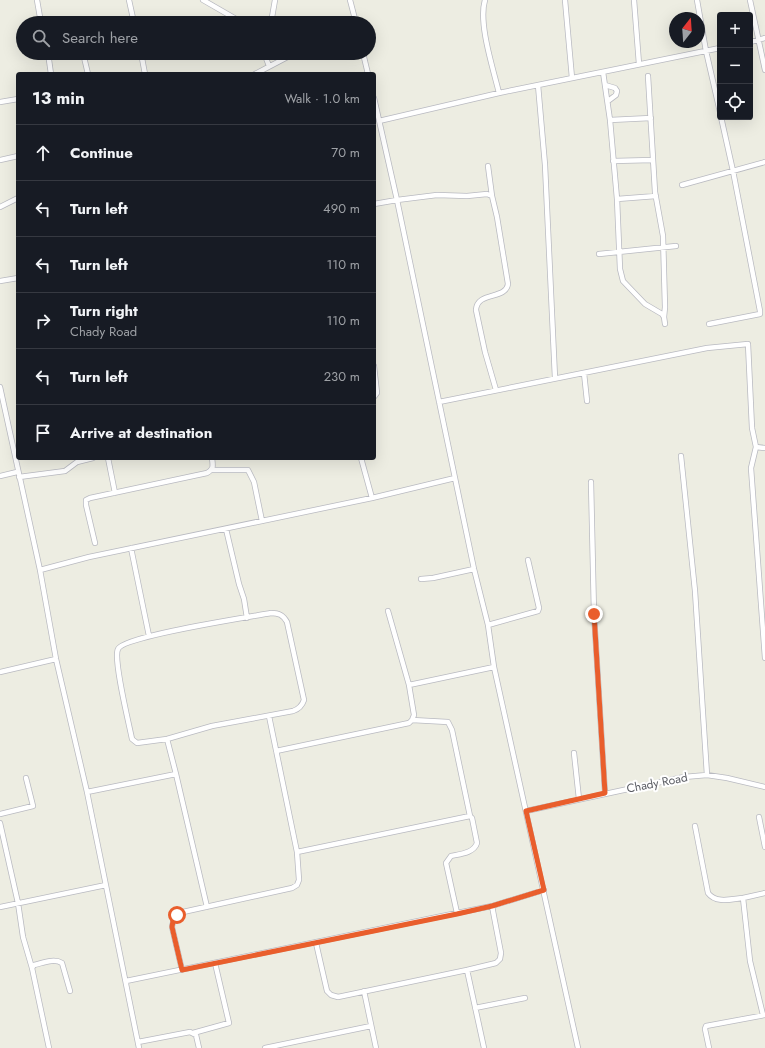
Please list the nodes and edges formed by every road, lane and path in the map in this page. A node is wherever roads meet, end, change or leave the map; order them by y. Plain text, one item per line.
1 (37, 0) edge
2 (130, 0) edge
3 (203, 0) edge
4 (275, 0) edge
5 (350, 0) edge
6 (486, 0) edge
7 (565, 0) edge
8 (634, 0) edge
9 (697, 0) edge
10 (750, 0) edge
11 (40, 16) edge
12 (133, 16) edge
13 (231, 16) edge
14 (272, 16) edge
15 (353, 16) edge
16 (765, 38) edge
17 (758, 40) junction
18 (753, 41) edge
19 (717, 49) edge
20 (706, 51) junction
21 (49, 60) edge
22 (85, 60) edge
23 (142, 60) edge
24 (267, 60) edge
25 (281, 60) edge
26 (365, 60) edge
27 (639, 64) junction
28 (269, 66) junction
29 (765, 70) edge
30 (51, 72) edge
31 (88, 72) edge
32 (145, 72) edge
33 (258, 72) edge
34 (368, 72) edge
35 (603, 72) junction
36 (648, 76) dead end
37 (572, 78) junction
38 (538, 85) junction
39 (605, 85) junction
40 (498, 93) junction
41 (16, 99) edge
42 (717, 99) edge
43 (608, 101) junction
44 (0, 102) edge
45 (376, 111) edge
46 (651, 118) junction
47 (610, 120) junction
48 (722, 120) edge
49 (379, 121) junction
50 (16, 156) edge
51 (0, 160) edge
52 (653, 160) junction
53 (613, 161) junction
54 (765, 162) edge
55 (488, 166) dead end
56 (733, 171) junction
57 (682, 184) dead end
58 (492, 196) junction
59 (656, 196) junction
60 (617, 198) junction
61 (16, 199) edge
62 (397, 200) junction
63 (376, 204) edge
64 (0, 208) edge
65 (676, 246) dead end
66 (663, 248) junction
67 (620, 252) junction
68 (599, 254) dead end
69 (16, 278) edge
70 (0, 281) edge
71 (664, 317) junction
72 (665, 324) dead end
73 (709, 324) dead end
74 (584, 373) junction
75 (555, 378) junction
76 (0, 387) edge
77 (496, 390) junction
78 (587, 401) dead end
79 (439, 402) junction
80 (756, 447) junction
81 (765, 448) edge
82 (681, 456) dead end
83 (84, 460) edge
84 (108, 460) edge
85 (212, 460) edge
86 (362, 460) edge
87 (212, 470) junction
88 (18, 475) junction
89 (0, 476) edge
90 (455, 478) junction
91 (591, 482) dead end
92 (115, 493) junction
93 (372, 498) junction
94 (262, 521) junction
95 (226, 528) junction
96 (95, 543) dead end
97 (132, 548) junction
98 (528, 560) dead end
99 (474, 569) junction
100 (40, 570) junction
101 (421, 579) dead end
102 (388, 612) dead end
103 (247, 618) junction
104 (488, 625) junction
105 (149, 636) junction
106 (765, 658) edge
107 (56, 659) junction
108 (494, 667) junction
109 (0, 672) edge
110 (410, 685) junction
111 (269, 716) junction
112 (412, 720) junction
113 (167, 739) junction
114 (276, 751) junction
115 (574, 753) dead end
116 (176, 774) junction
117 (706, 775) junction
118 (26, 778) dead end
119 (765, 787) edge
120 (87, 792) junction
121 (605, 793) junction
122 (579, 799) junction
123 (526, 811) junction
124 (0, 814) edge
125 (470, 816) junction
126 (759, 817) dead end
127 (0, 823) edge
128 (695, 826) dead end
129 (765, 847) edge
130 (297, 852) junction
131 (106, 885) junction
132 (544, 890) junction
133 (765, 893) edge
134 (743, 898) junction
135 (18, 903) junction
136 (492, 906) junction
137 (0, 907) edge
138 (206, 907) junction
139 (457, 914) junction
140 (316, 943) junction
141 (215, 963) junction
142 (32, 968) junction
143 (182, 970) junction
144 (467, 970) junction
145 (126, 981) junction
146 (70, 991) dead end
147 (364, 991) junction
148 (525, 998) dead end
149 (475, 1008) junction
150 (764, 1015) edge
151 (371, 1026) junction
152 (193, 1033) junction
153 (138, 1042) junction
154 (48, 1048) edge
155 (139, 1048) edge
156 (199, 1048) edge
157 (266, 1048) edge
158 (376, 1048) edge
159 (484, 1048) edge
160 (578, 1048) edge
161 (708, 1048) edge

1 - 11 street
2 - 12 street
3 - 13 street
4 - 14 street
5 - 15 street
6 - 40 street
7 - 37 street
8 - 27 street
9 - 20 street
10 - 17 street
16 - 17 street
17 - 18 street
17 - 29 street
19 - 20 street
20 - 27 street
20 - 42 street
21 - 30 street
22 - 31 street
23 - 32 street
24 - 28 street
25 - 28 street
26 - 34 street
27 - 35 street
28 - 33 street
35 - 37 street
35 - 39 street
36 - 46 street
37 - 38 street
38 - 40 street
38 - 75 street
39 - 43 street
39 - 43 street
40 - 49 street
41 - 44 street
43 - 47 street
45 - 49 street
46 - 47 street
46 - 52 street
47 - 53 street
48 - 56 street
49 - 62 street
50 - 51 street
52 - 53 street
52 - 59 street
53 - 60 street
54 - 56 street
55 - 58 street
56 - 57 street
56 - 73 street
58 - 62 street
58 - 77 street
59 - 60 street
59 - 66 street
60 - 67 street
61 - 64 street
62 - 63 street
62 - 79 street
65 - 66 street
66 - 67 street
66 - 71 street
67 - 68 street
67 - 71 street
69 - 70 street
71 - 72 street
74 - 75 street
74 - 78 street
74 - 80 street
75 - 77 street
76 - 88 street
77 - 79 street
79 - 90 street
80 - 81 street
80 - 106 street
82 - 117 street
83 - 88 street
84 - 92 street
85 - 87 street
86 - 93 street
87 - 92 street
87 - 94 street
88 - 89 street
88 - 100 street
90 - 93 street
90 - 99 street
91 - 121 street
92 - 96 street
93 - 94 street
94 - 95 street
95 - 97 street
95 - 103 street
97 - 100 street
97 - 105 street
98 - 104 street
99 - 101 street
99 - 104 street
100 - 107 street
102 - 110 street
103 - 105 street
103 - 111 street
104 - 108 street
105 - 113 street
107 - 109 street
107 - 120 street
108 - 110 street
108 - 123 street
110 - 112 street
111 - 113 street
111 - 114 street
112 - 114 street
112 - 125 street
113 - 116 street
114 - 130 street
115 - 122 street
116 - 120 street
116 - 138 street
117 - 119 street, Chady Road
117 - 121 street, Chady Road
118 - 124 street
120 - 131 street
121 - 122 street, Chady Road
122 - 123 street, Chady Road
123 - 132 street
125 - 130 street
125 - 139 street
126 - 129 street
127 - 135 street
128 - 134 street
130 - 138 street
131 - 135 street
131 - 145 street
132 - 136 street
132 - 160 street
133 - 134 street
134 - 150 street
135 - 137 street
135 - 142 street
136 - 139 street
136 - 144 street
138 - 143 street
139 - 140 street
140 - 141 street
140 - 147 street
141 - 143 street
141 - 152 street
142 - 146 street
142 - 154 street
143 - 145 street
144 - 147 street
144 - 149 street
145 - 153 street
147 - 151 street
148 - 149 street
149 - 159 street
150 - 161 street
151 - 157 street
151 - 158 street
152 - 153 street
152 - 156 street
153 - 155 street

